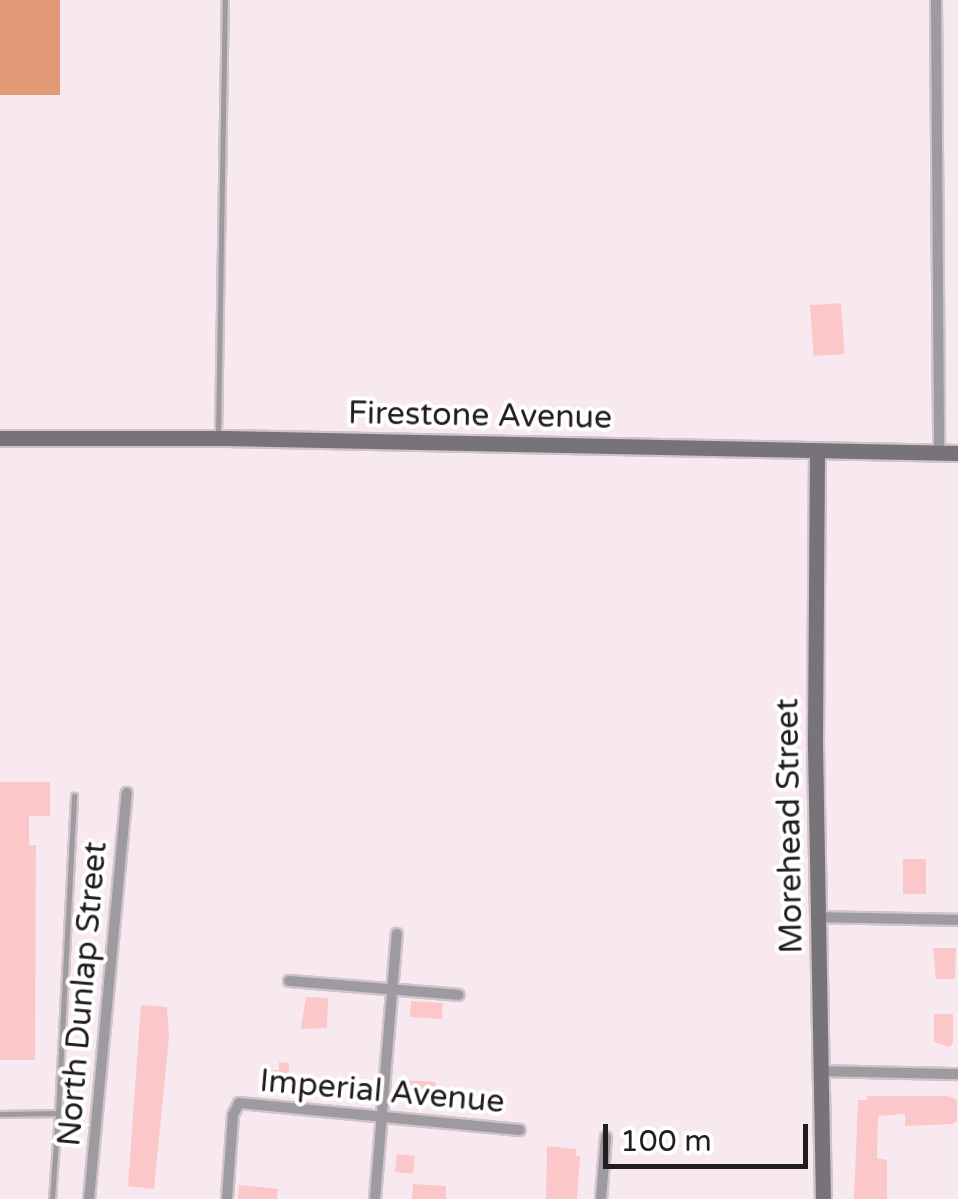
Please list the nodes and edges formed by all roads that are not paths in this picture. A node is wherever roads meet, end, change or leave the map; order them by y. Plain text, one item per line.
1 (226, 0) edge
2 (936, 0) edge
3 (0, 438) edge
4 (218, 438) junction
5 (817, 452) junction
6 (939, 452) junction
7 (958, 452) edge
8 (127, 793) dead end
9 (74, 795) dead end
10 (819, 917) junction
11 (958, 920) edge
12 (396, 934) dead end
13 (289, 981) dead end
14 (393, 990) junction
15 (458, 995) dead end
16 (821, 1071) junction
17 (958, 1074) edge
18 (58, 1113) junction
19 (0, 1114) edge
20 (382, 1117) junction
21 (520, 1130) dead end
22 (606, 1137) dead end
23 (52, 1199) edge
24 (89, 1199) edge
25 (227, 1199) edge
26 (375, 1199) edge
27 (601, 1199) edge
28 (823, 1199) edge

1 - 4 lane
2 - 6 street
3 - 4 main road, Firestone Avenue
4 - 5 main road, Firestone Avenue
5 - 6 main road, Firestone Avenue
5 - 10 main road, Morehead Street
6 - 7 main road, Firestone Avenue
8 - 24 street, North Dunlap Street
9 - 18 lane
10 - 11 street
10 - 16 main road, Morehead Street
12 - 14 street
13 - 14 street
14 - 15 street
14 - 20 street
16 - 17 street
16 - 28 main road, Morehead Street
18 - 19 lane
18 - 23 lane
20 - 21 street, Imperial Avenue
20 - 25 street, Imperial Avenue
20 - 26 street
22 - 27 street

